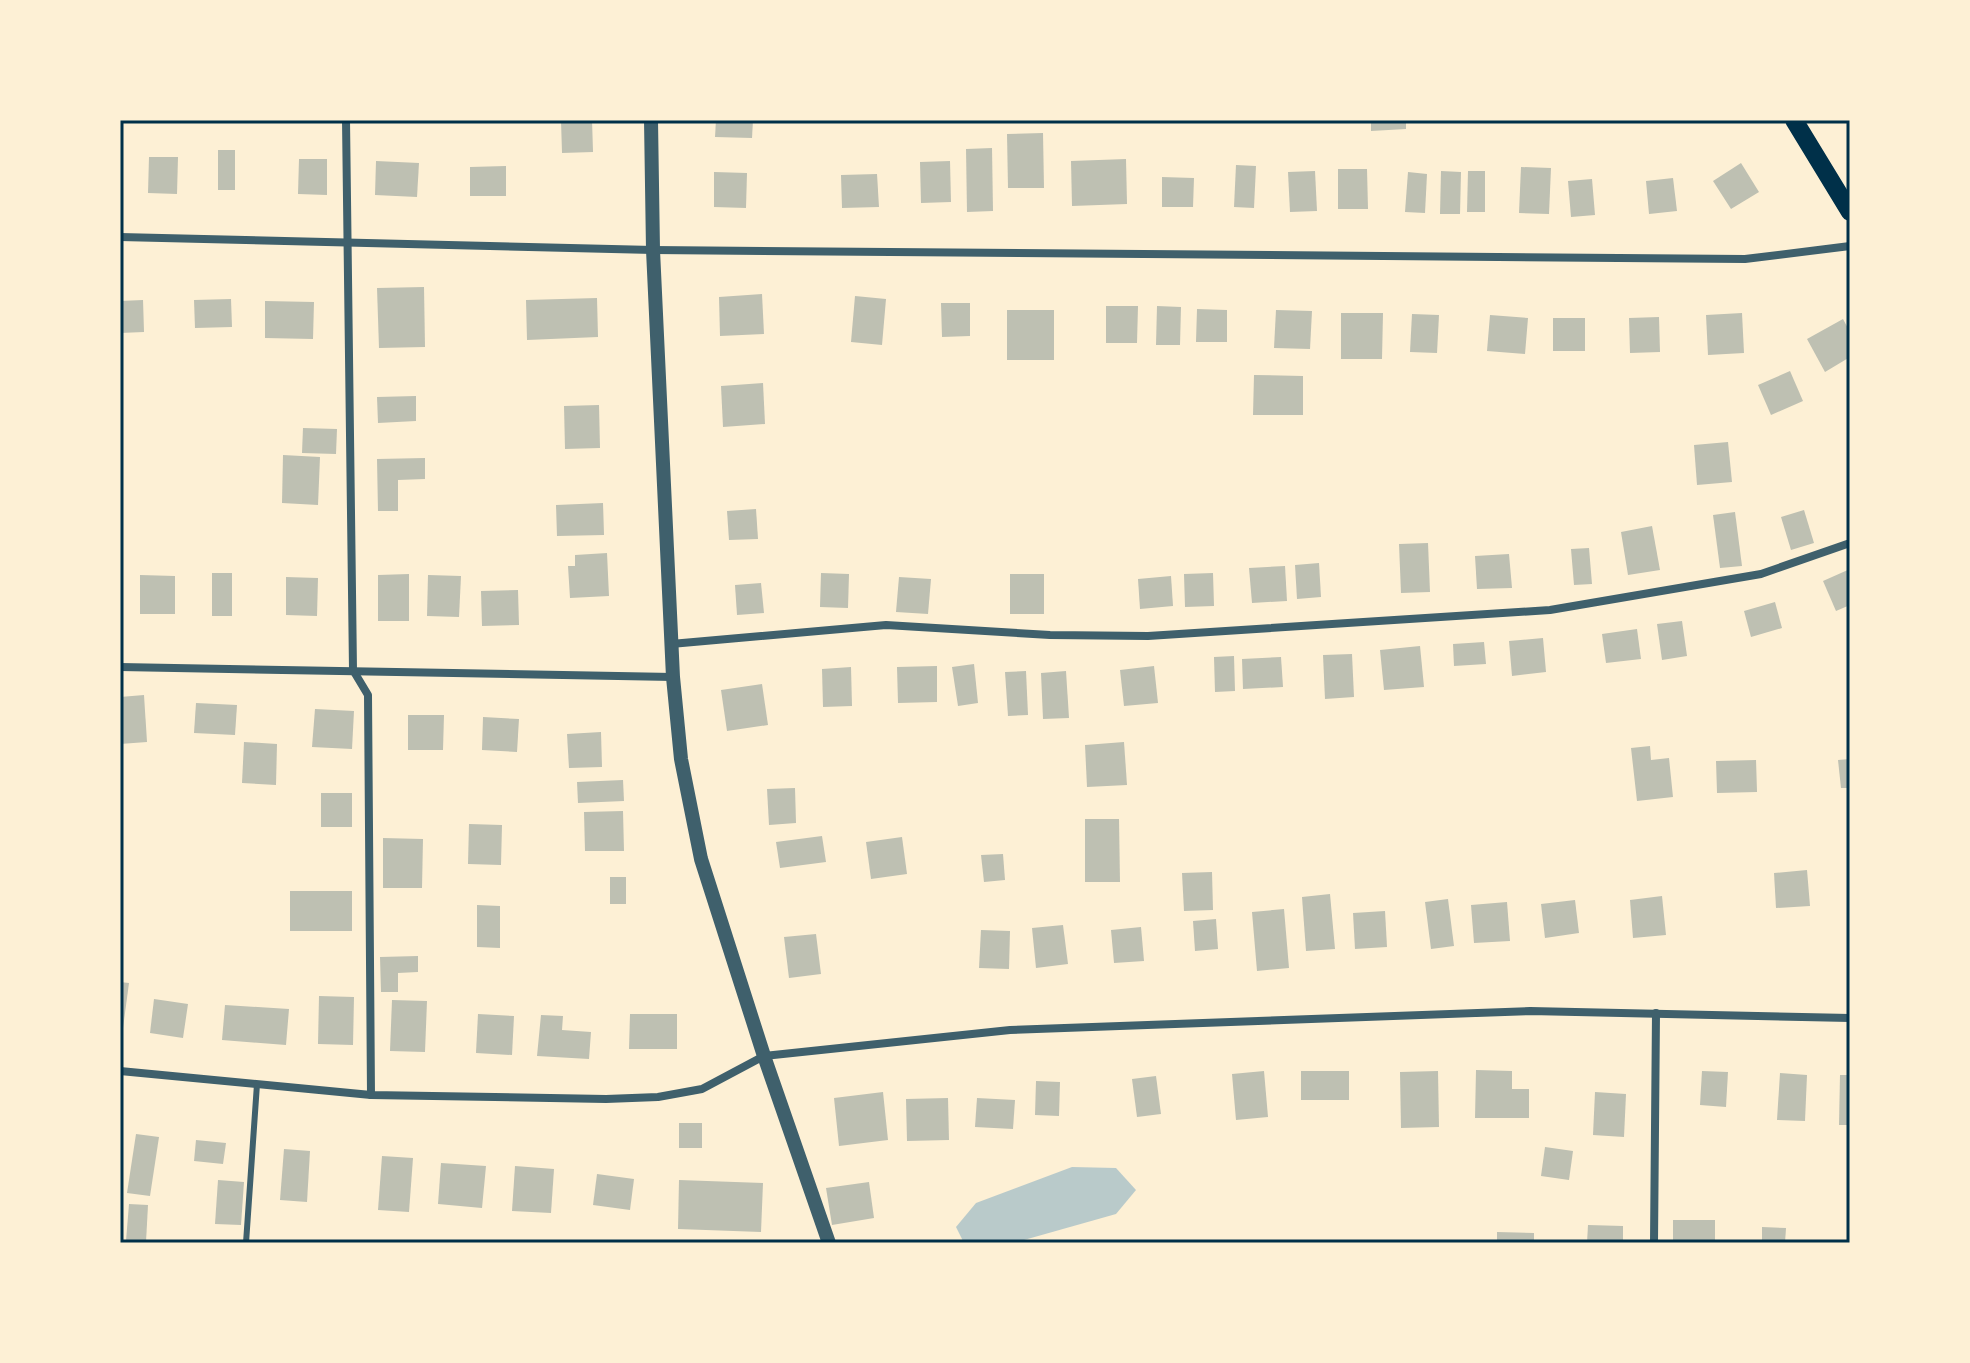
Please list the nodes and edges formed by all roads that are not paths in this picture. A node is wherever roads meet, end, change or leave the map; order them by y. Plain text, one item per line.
1 (346, 120) edge
2 (651, 120) edge
3 (1794, 120) edge
4 (1850, 212) edge
5 (120, 237) edge
6 (349, 242) junction
7 (1850, 246) edge
8 (653, 250) junction
9 (1850, 543) edge
10 (671, 644) junction
11 (120, 667) edge
12 (353, 670) junction
13 (673, 677) junction
14 (1656, 1013) junction
15 (1850, 1018) edge
16 (764, 1056) junction
17 (120, 1071) edge
18 (257, 1084) junction
19 (371, 1095) junction
20 (246, 1243) edge
21 (829, 1243) edge
22 (1654, 1243) edge

1 - 6 street
2 - 8 street
3 - 4 main road
5 - 6 street
6 - 8 street
6 - 12 street
7 - 8 street
8 - 10 street
9 - 10 street
10 - 13 street
11 - 12 street
12 - 13 street
12 - 19 street
13 - 16 street
14 - 15 street
14 - 16 street
14 - 22 street
16 - 19 street
16 - 21 street
17 - 18 street
18 - 19 street
18 - 20 lane

